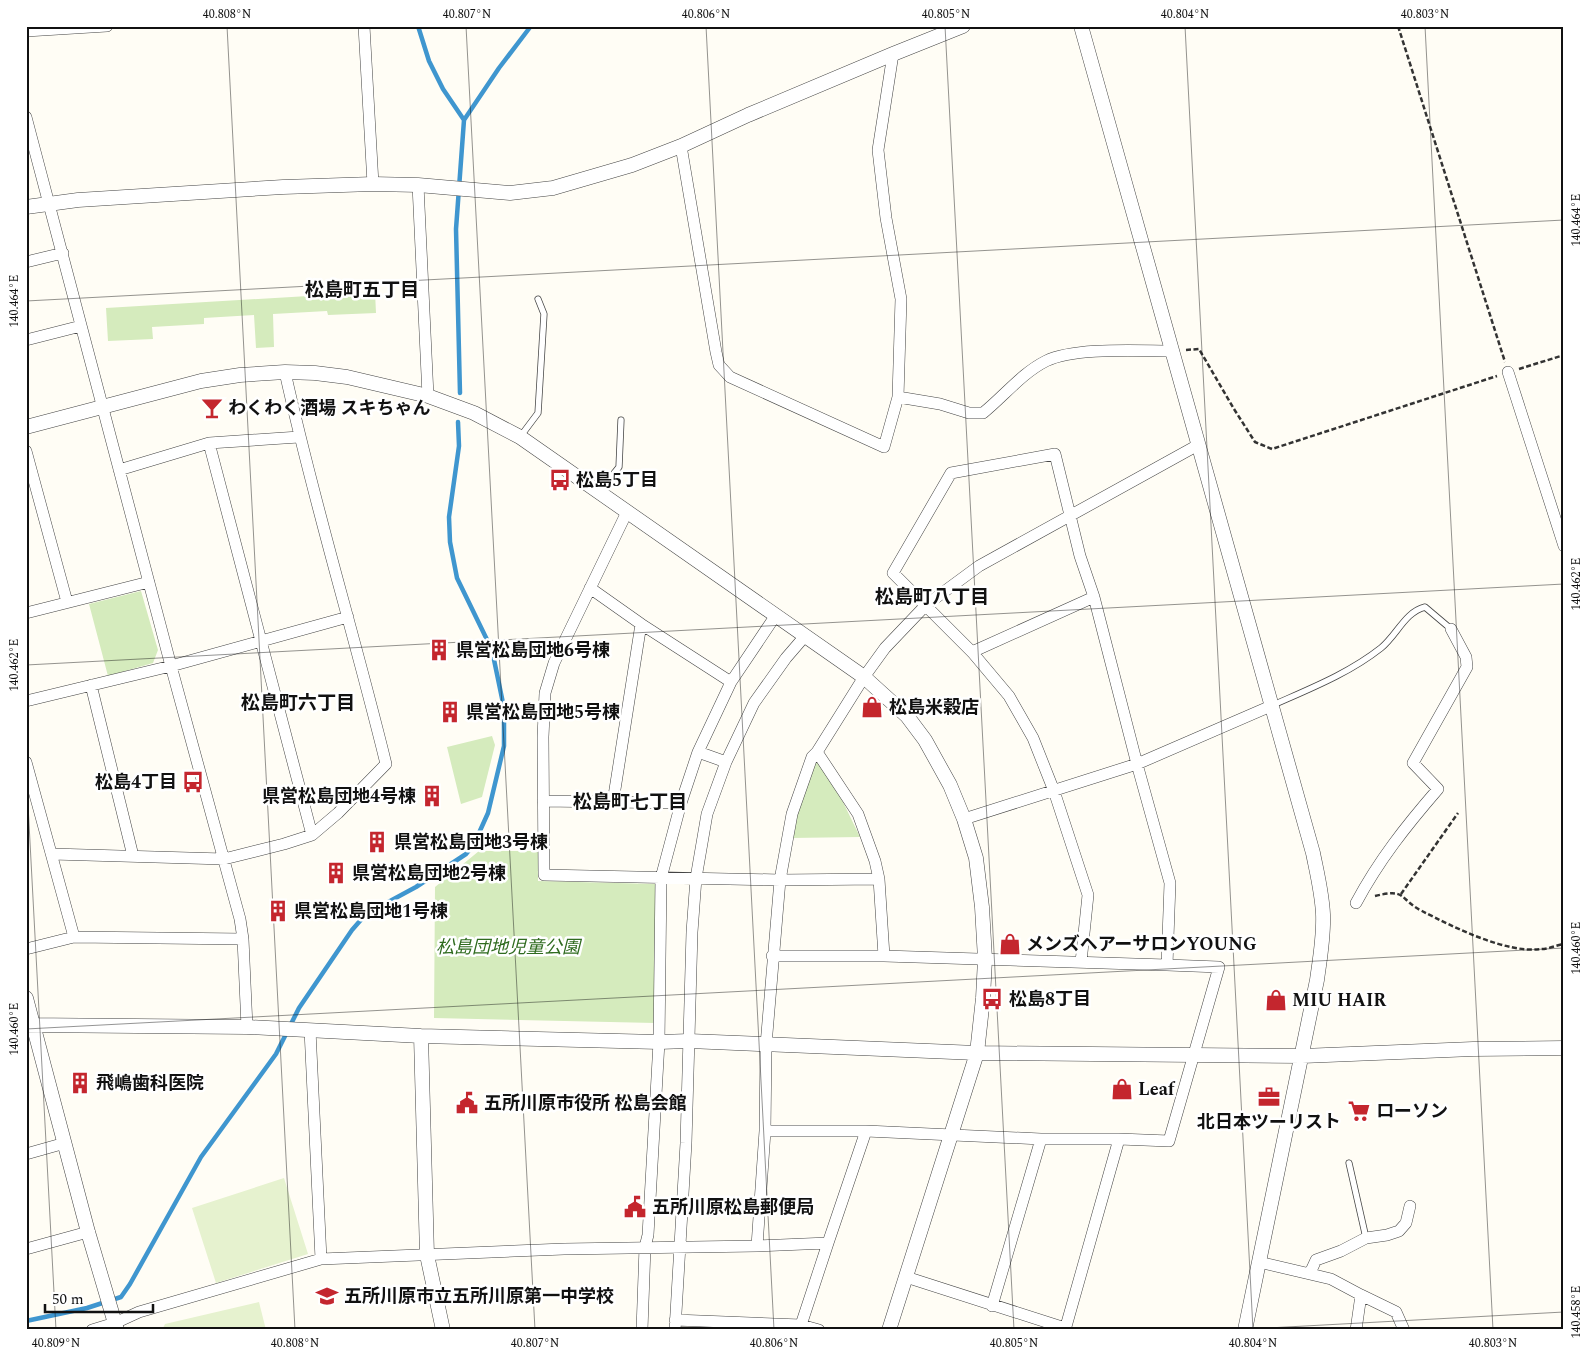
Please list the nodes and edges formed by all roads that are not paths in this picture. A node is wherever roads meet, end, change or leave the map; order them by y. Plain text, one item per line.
1 (107, 26) edge
2 (364, 26) edge
3 (964, 26) edge
4 (1081, 26) edge
5 (26, 31) edge
6 (893, 54) junction
7 (26, 117) edge
8 (681, 146) junction
9 (373, 184) junction
10 (418, 185) junction
11 (49, 204) junction
12 (26, 206) edge
13 (63, 253) junction
14 (26, 262) edge
15 (538, 299) dead end
16 (82, 326) junction
17 (26, 340) edge
18 (1172, 351) junction
19 (285, 372) junction
20 (1508, 372) road end
21 (428, 396) junction
22 (898, 397) junction
23 (103, 407) junction
24 (622, 420) dead end
25 (26, 427) edge
26 (299, 437) junction
27 (520, 437) junction
28 (208, 443) junction
29 (1198, 445) junction
30 (26, 451) edge
31 (119, 470) junction
32 (599, 492) junction
33 (627, 512) junction
34 (1070, 516) junction
35 (1564, 546) edge
36 (149, 582) junction
37 (590, 588) junction
38 (1094, 597) junction
39 (67, 602) junction
40 (926, 605) junction
41 (26, 613) edge
42 (776, 616) junction
43 (348, 617) junction
44 (641, 624) junction
45 (1451, 629) joint
46 (806, 636) junction
47 (260, 642) junction
48 (972, 652) junction
49 (171, 666) junction
50 (864, 677) junction
51 (731, 682) junction
52 (91, 685) junction
53 (26, 701) edge
54 (1271, 706) junction
55 (698, 752) junction
56 (817, 752) junction
57 (26, 762) edge
58 (726, 762) junction
59 (1137, 764) junction
60 (1054, 791) junction
61 (544, 801) junction
62 (612, 802) junction
63 (681, 803) junction
64 (964, 819) junction
65 (312, 835) junction
66 (52, 854) junction
67 (133, 856) junction
68 (224, 859) junction
69 (661, 878) junction
70 (696, 878) junction
71 (879, 879) junction
72 (780, 880) junction
73 (1356, 903) road end
74 (74, 937) junction
75 (243, 940) junction
76 (26, 949) edge
77 (772, 956) junction
78 (884, 956) junction
79 (985, 959) junction
80 (1081, 962) junction
81 (1167, 965) junction
82 (26, 998) edge
83 (30, 1025) edge
84 (247, 1027) junction
85 (306, 1029) junction
86 (421, 1036) junction
87 (689, 1041) junction
88 (659, 1042) junction
89 (766, 1045) junction
90 (1564, 1048) edge
91 (977, 1053) junction
92 (1194, 1055) junction
93 (1302, 1056) junction
94 (765, 1131) junction
95 (866, 1131) junction
96 (951, 1134) junction
97 (1041, 1139) junction
98 (1119, 1139) junction
99 (65, 1143) junction
100 (26, 1154) edge
101 (1349, 1163) dead end
102 (1410, 1206) dead end
103 (88, 1232) junction
104 (1366, 1238) junction
105 (828, 1243) junction
106 (757, 1246) junction
107 (645, 1247) junction
108 (679, 1247) junction
109 (26, 1249) edge
110 (427, 1255) junction
111 (321, 1259) junction
112 (1259, 1262) junction
113 (1310, 1273) junction
114 (906, 1277) junction
115 (1362, 1295) junction
116 (992, 1306) junction
117 (115, 1322) edge
118 (675, 1325) edge
119 (801, 1325) junction
120 (1065, 1329) edge
121 (92, 1330) edge
122 (443, 1330) edge
123 (642, 1330) edge
124 (819, 1330) edge
125 (889, 1330) edge
126 (1245, 1330) edge
127 (1356, 1330) edge
128 (1404, 1330) edge

1 - 5 street
2 - 9 street
3 - 6 street
4 - 18 street
6 - 8 street
6 - 22 street
7 - 11 street
8 - 10 street
8 - 22 street
9 - 10 street
9 - 11 street
10 - 21 street
11 - 12 street
11 - 13 street
13 - 14 street
13 - 16 street
15 - 27 lane
16 - 17 street
16 - 23 street
18 - 22 street
18 - 29 street
19 - 21 street
19 - 23 street
19 - 26 street
20 - 35 street
21 - 27 street
23 - 25 street
23 - 31 street
24 - 32 lane
26 - 28 street
26 - 43 street
27 - 32 street
28 - 31 street
28 - 47 street
29 - 34 street
29 - 54 street
30 - 39 street
31 - 36 street
32 - 33 street
33 - 37 street
33 - 42 street
34 - 38 street
34 - 40 street
34 - 40 street
36 - 39 street
36 - 49 street
37 - 44 street
37 - 61 street
38 - 48 street
38 - 59 street
39 - 41 street
40 - 48 street
40 - 50 street
42 - 46 street
42 - 51 street
43 - 47 street
43 - 65 street
44 - 51 street
44 - 62 street
45 - 54 lane
45 - 73 street
46 - 50 street
46 - 58 street
47 - 49 street
47 - 65 street
48 - 60 street
49 - 52 street
49 - 68 street
50 - 56 street
50 - 64 street
51 - 55 street
52 - 53 street
52 - 67 street
54 - 59 street
54 - 93 street
55 - 58 street
55 - 63 street
56 - 71 street
56 - 72 street
57 - 66 street
58 - 70 street
59 - 60 street
59 - 81 street
60 - 64 street
60 - 80 street
61 - 62 street
61 - 69 street
62 - 63 street
63 - 69 street
64 - 79 street
65 - 68 street
66 - 67 street
66 - 74 street
67 - 68 street
68 - 75 street
69 - 70 street
69 - 88 street
70 - 72 street
70 - 87 street
71 - 72 street
71 - 78 street
72 - 77 street
74 - 75 street
74 - 76 street
75 - 84 street
77 - 78 street
77 - 89 street
78 - 79 street
79 - 80 street
79 - 91 street
80 - 81 street
81 - 92 street
82 - 83 street
83 - 84 street
83 - 99 street
84 - 85 street
85 - 86 street
85 - 111 street
86 - 88 street
86 - 110 street
87 - 88 street
87 - 89 street
87 - 108 street
88 - 107 street
89 - 91 street
89 - 94 street
90 - 93 street
91 - 92 street
91 - 96 street
92 - 93 street
92 - 98 street
93 - 112 street
94 - 95 street
94 - 106 street
95 - 96 street
95 - 105 street
96 - 97 street
96 - 114 street
97 - 98 street
97 - 116 street
98 - 120 street
99 - 100 street
99 - 103 street
101 - 104 lane
102 - 104 street
103 - 109 street
103 - 117 street
104 - 113 street
105 - 106 street
105 - 119 street
106 - 108 street
107 - 108 street
107 - 110 street
107 - 123 street
108 - 118 street
110 - 111 street
110 - 122 street
111 - 117 street
112 - 113 street
112 - 126 street
113 - 115 street
114 - 116 street
114 - 125 street
115 - 127 street
115 - 128 street
116 - 120 street
117 - 121 street
118 - 119 street
119 - 124 street

